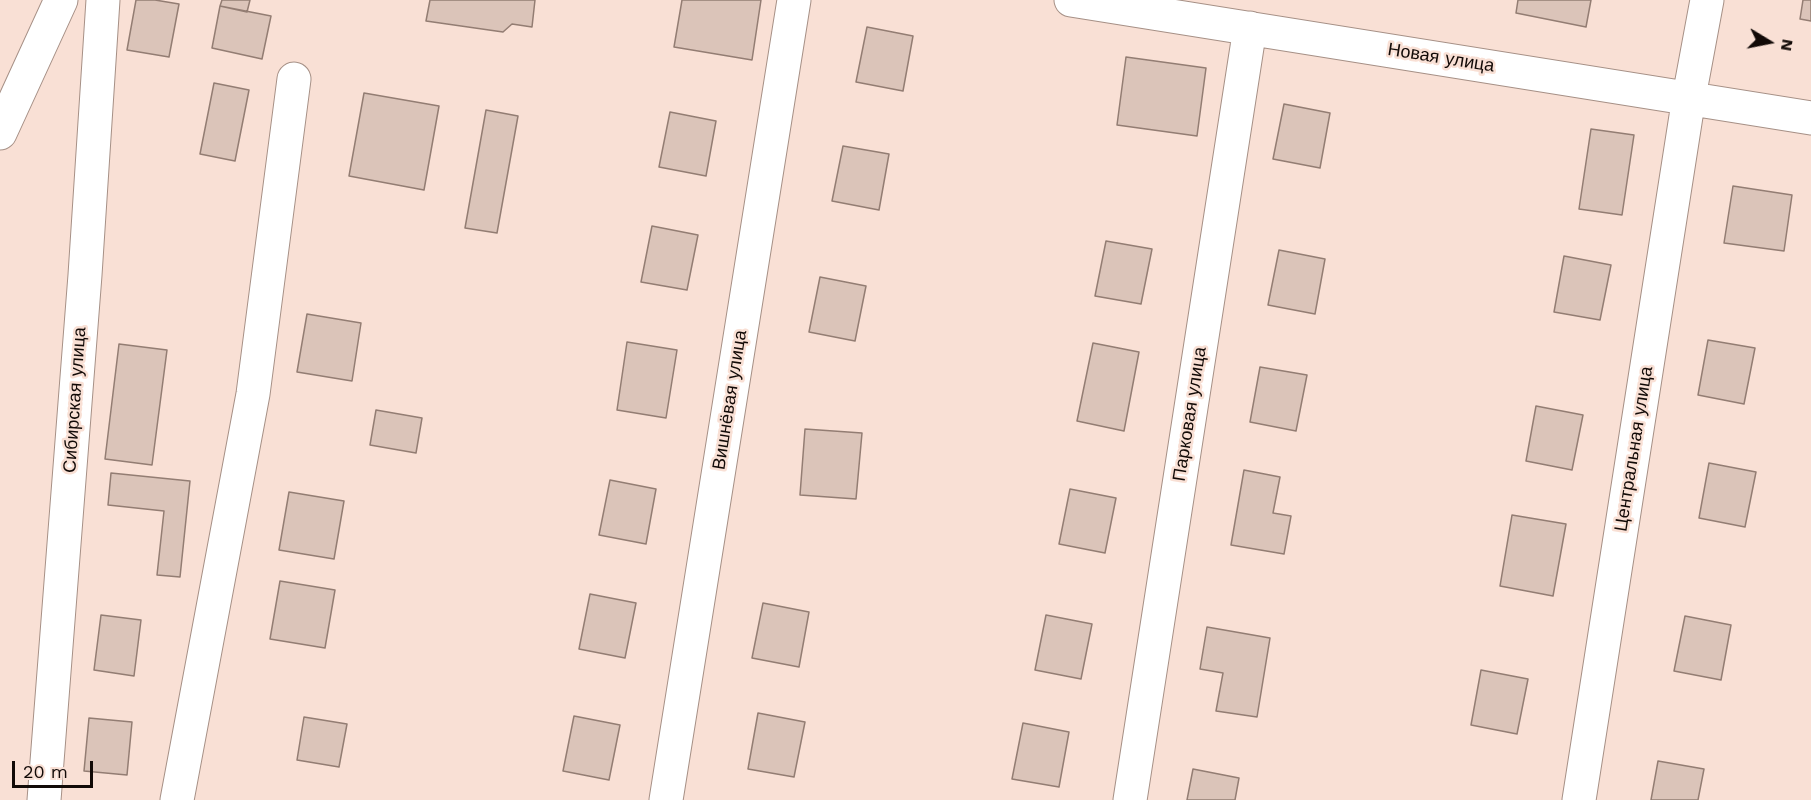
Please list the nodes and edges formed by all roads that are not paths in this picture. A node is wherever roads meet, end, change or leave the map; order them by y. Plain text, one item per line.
1 (61, 0) edge
2 (103, 0) edge
3 (794, 0) edge
4 (1071, 0) edge
5 (1707, 0) edge
6 (1250, 28) junction
7 (294, 79) dead end
8 (1689, 97) junction
9 (1811, 118) edge
10 (0, 133) edge
11 (44, 800) edge
12 (177, 800) edge
13 (666, 800) edge
14 (1130, 800) edge
15 (1579, 800) edge

1 - 10 street
2 - 11 street, Сибирская улица
3 - 13 street, Вишнёвая улица
4 - 6 street, Новая улица
5 - 8 street, Центральная улица
6 - 8 street, Новая улица
6 - 14 street, Парковая улица
7 - 12 street
8 - 9 street, Новая улица
8 - 15 street, Центральная улица

